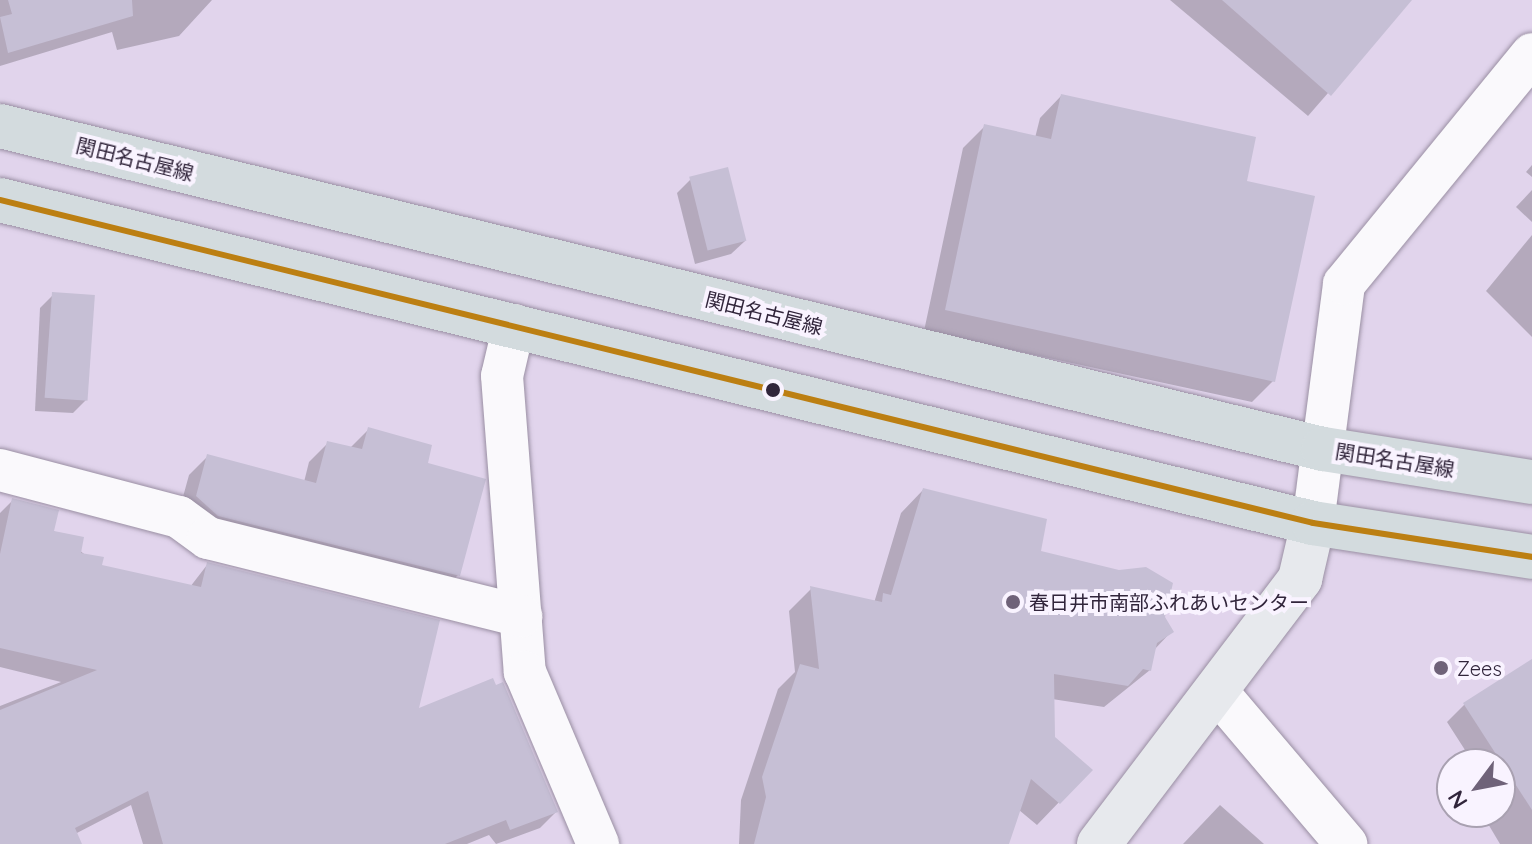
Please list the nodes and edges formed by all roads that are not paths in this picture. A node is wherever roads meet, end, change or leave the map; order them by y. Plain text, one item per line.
1 (1532, 54) edge
2 (0, 126) edge
3 (0, 200) edge
4 (514, 325) junction
5 (1323, 449) junction
6 (0, 470) edge
7 (1532, 482) edge
8 (1313, 523) junction
9 (1532, 557) edge
10 (521, 616) junction
11 (1219, 694) junction
12 (598, 844) edge
13 (1099, 844) edge
14 (1346, 844) edge

1 - 5 street
2 - 5 main road, 関田名古屋線
3 - 4 main road
4 - 8 main road
4 - 10 street
5 - 7 main road, 関田名古屋線
5 - 8 street
6 - 10 street
8 - 9 main road
8 - 11 street
10 - 12 street
11 - 13 street
11 - 14 street

